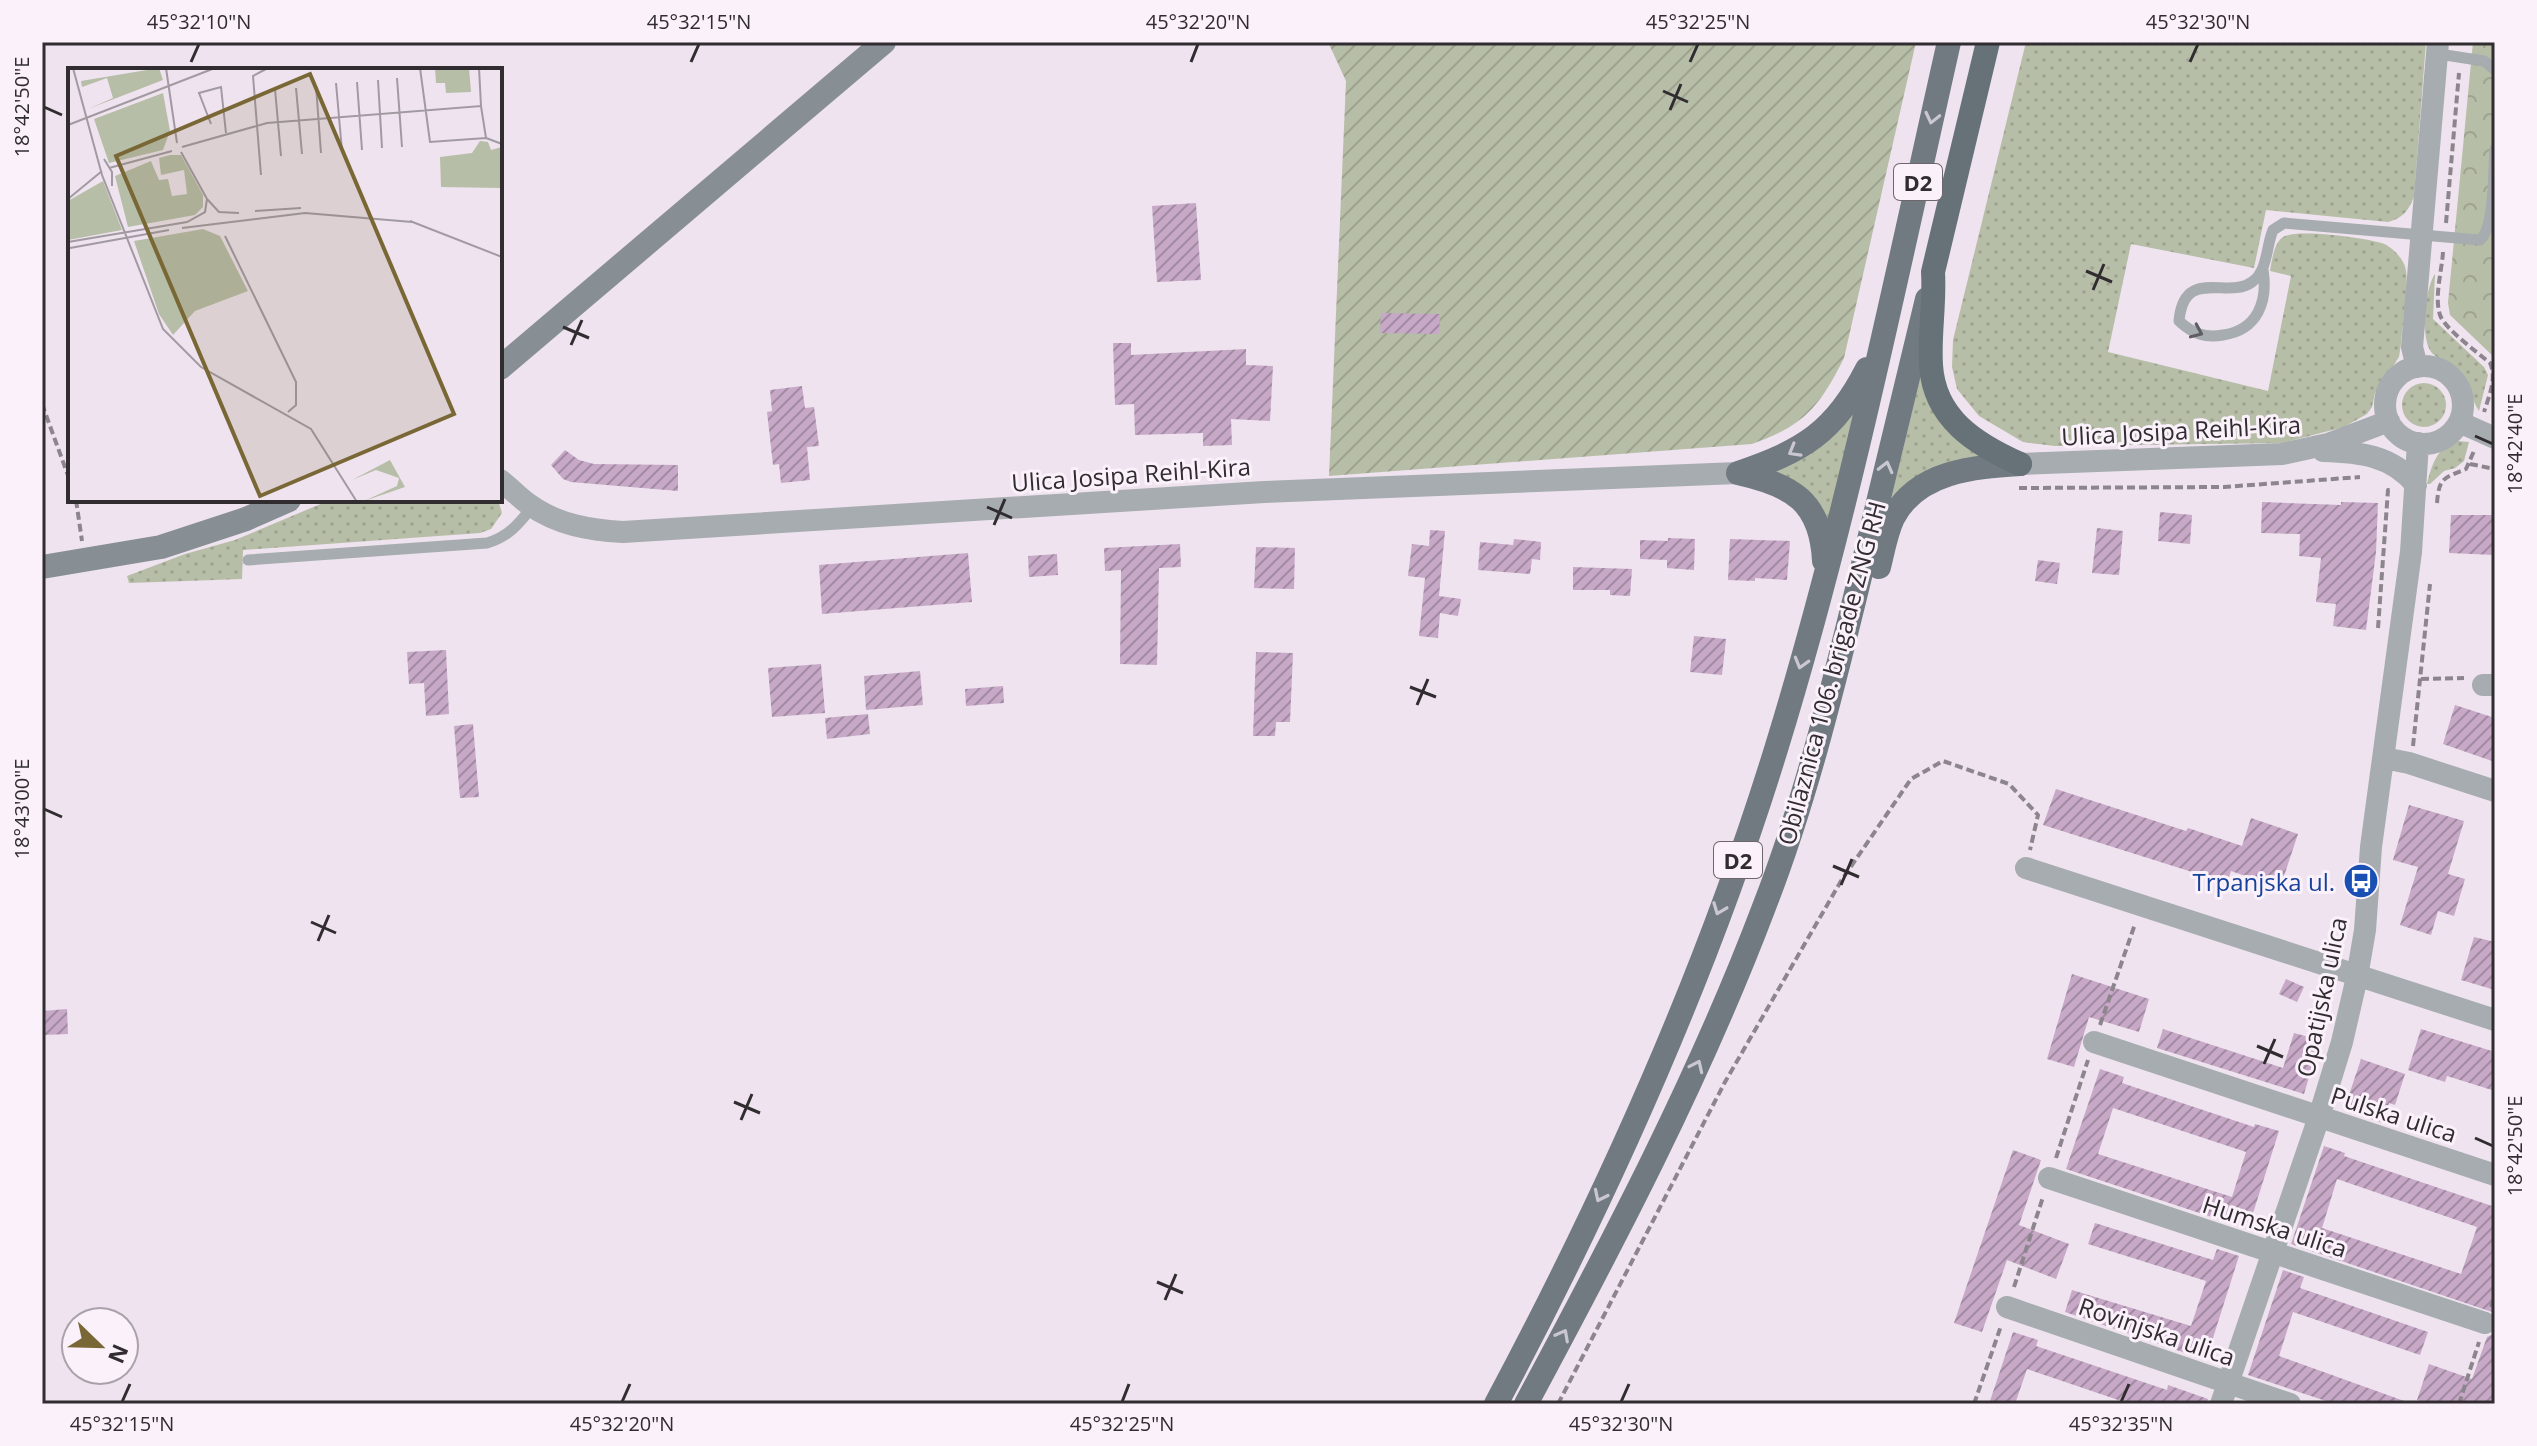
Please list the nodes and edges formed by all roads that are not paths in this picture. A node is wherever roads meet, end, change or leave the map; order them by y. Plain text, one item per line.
1 (884, 42) edge
2 (1949, 42) edge
3 (1988, 42) edge
4 (2445, 49) edge
5 (2495, 70) edge
6 (2495, 149) edge
7 (2434, 236) junction
8 (2263, 270) junction
9 (1933, 272) junction
10 (1887, 322) junction
11 (502, 366) edge
12 (2417, 367) junction
13 (2389, 421) junction
14 (2478, 430) edge
15 (2418, 443) junction
16 (2302, 451) junction
17 (1738, 473) junction
18 (2019, 476) junction
19 (502, 479) edge
20 (2423, 489) junction
21 (284, 502) edge
22 (532, 507) junction
23 (248, 560) dead end
24 (42, 567) edge
25 (1823, 588) junction
26 (1848, 625) junction
27 (2384, 758) junction
28 (2495, 791) edge
29 (2026, 868) road end
30 (2357, 977) junction
31 (2495, 1020) edge
32 (2094, 1042) dead end
33 (2319, 1117) junction
34 (2495, 1175) edge
35 (2049, 1178) dead end
36 (2271, 1252) junction
37 (2007, 1307) dead end
38 (2485, 1323) road end
39 (2224, 1393) edge
40 (1496, 1404) edge
41 (1526, 1404) edge
42 (2290, 1404) edge

1 - 11 main road
2 -> 10 main road, Obilaznica 106. brigade ZNG RH / D2
3 - 9 highway, Obilaznica 106. brigade ZNG RH / D2
4 - 5 lane
4 - 7 street
6 - 7 lane
7 - 8 lane
7 - 12 street
8 -> 8 lane
9 - 18 highway
26 -> 9 main road, Obilaznica 106. brigade ZNG RH / D2
10 -> 17 main road
10 - 25 main road, Obilaznica 106. brigade ZNG RH / D2
12 - 13 street
12 - 14 street
13 - 15 street
13 - 16 street, Ulica Josipa Reihl-Kira
14 - 15 street
15 - 20 street, Opatijska ulica
16 - 18 street, Ulica Josipa Reihl-Kira
16 - 20 street
17 - 22 street, Ulica Josipa Reihl-Kira
17 - 25 main road
18 - 26 main road
19 - 22 street, Ulica Josipa Reihl-Kira
20 - 27 street, Opatijska ulica
21 - 24 main road
22 - 23 lane
25 -> 40 main road, Obilaznica 106. brigade ZNG RH / D2
41 -> 26 main road, Obilaznica 106. brigade ZNG RH / D2
27 - 28 street
27 - 30 street, Opatijska ulica
29 - 30 street
30 - 31 street
30 - 33 street, Opatijska ulica
32 - 33 street, Pulska ulica
33 - 34 street, Pulska ulica
33 - 36 street, Opatijska ulica
35 - 36 street, Humska ulica
36 - 38 street, Humska ulica
36 - 39 street, Opatijska ulica
37 - 39 street, Rovinjska ulica
39 - 42 street, Rovinjska ulica

